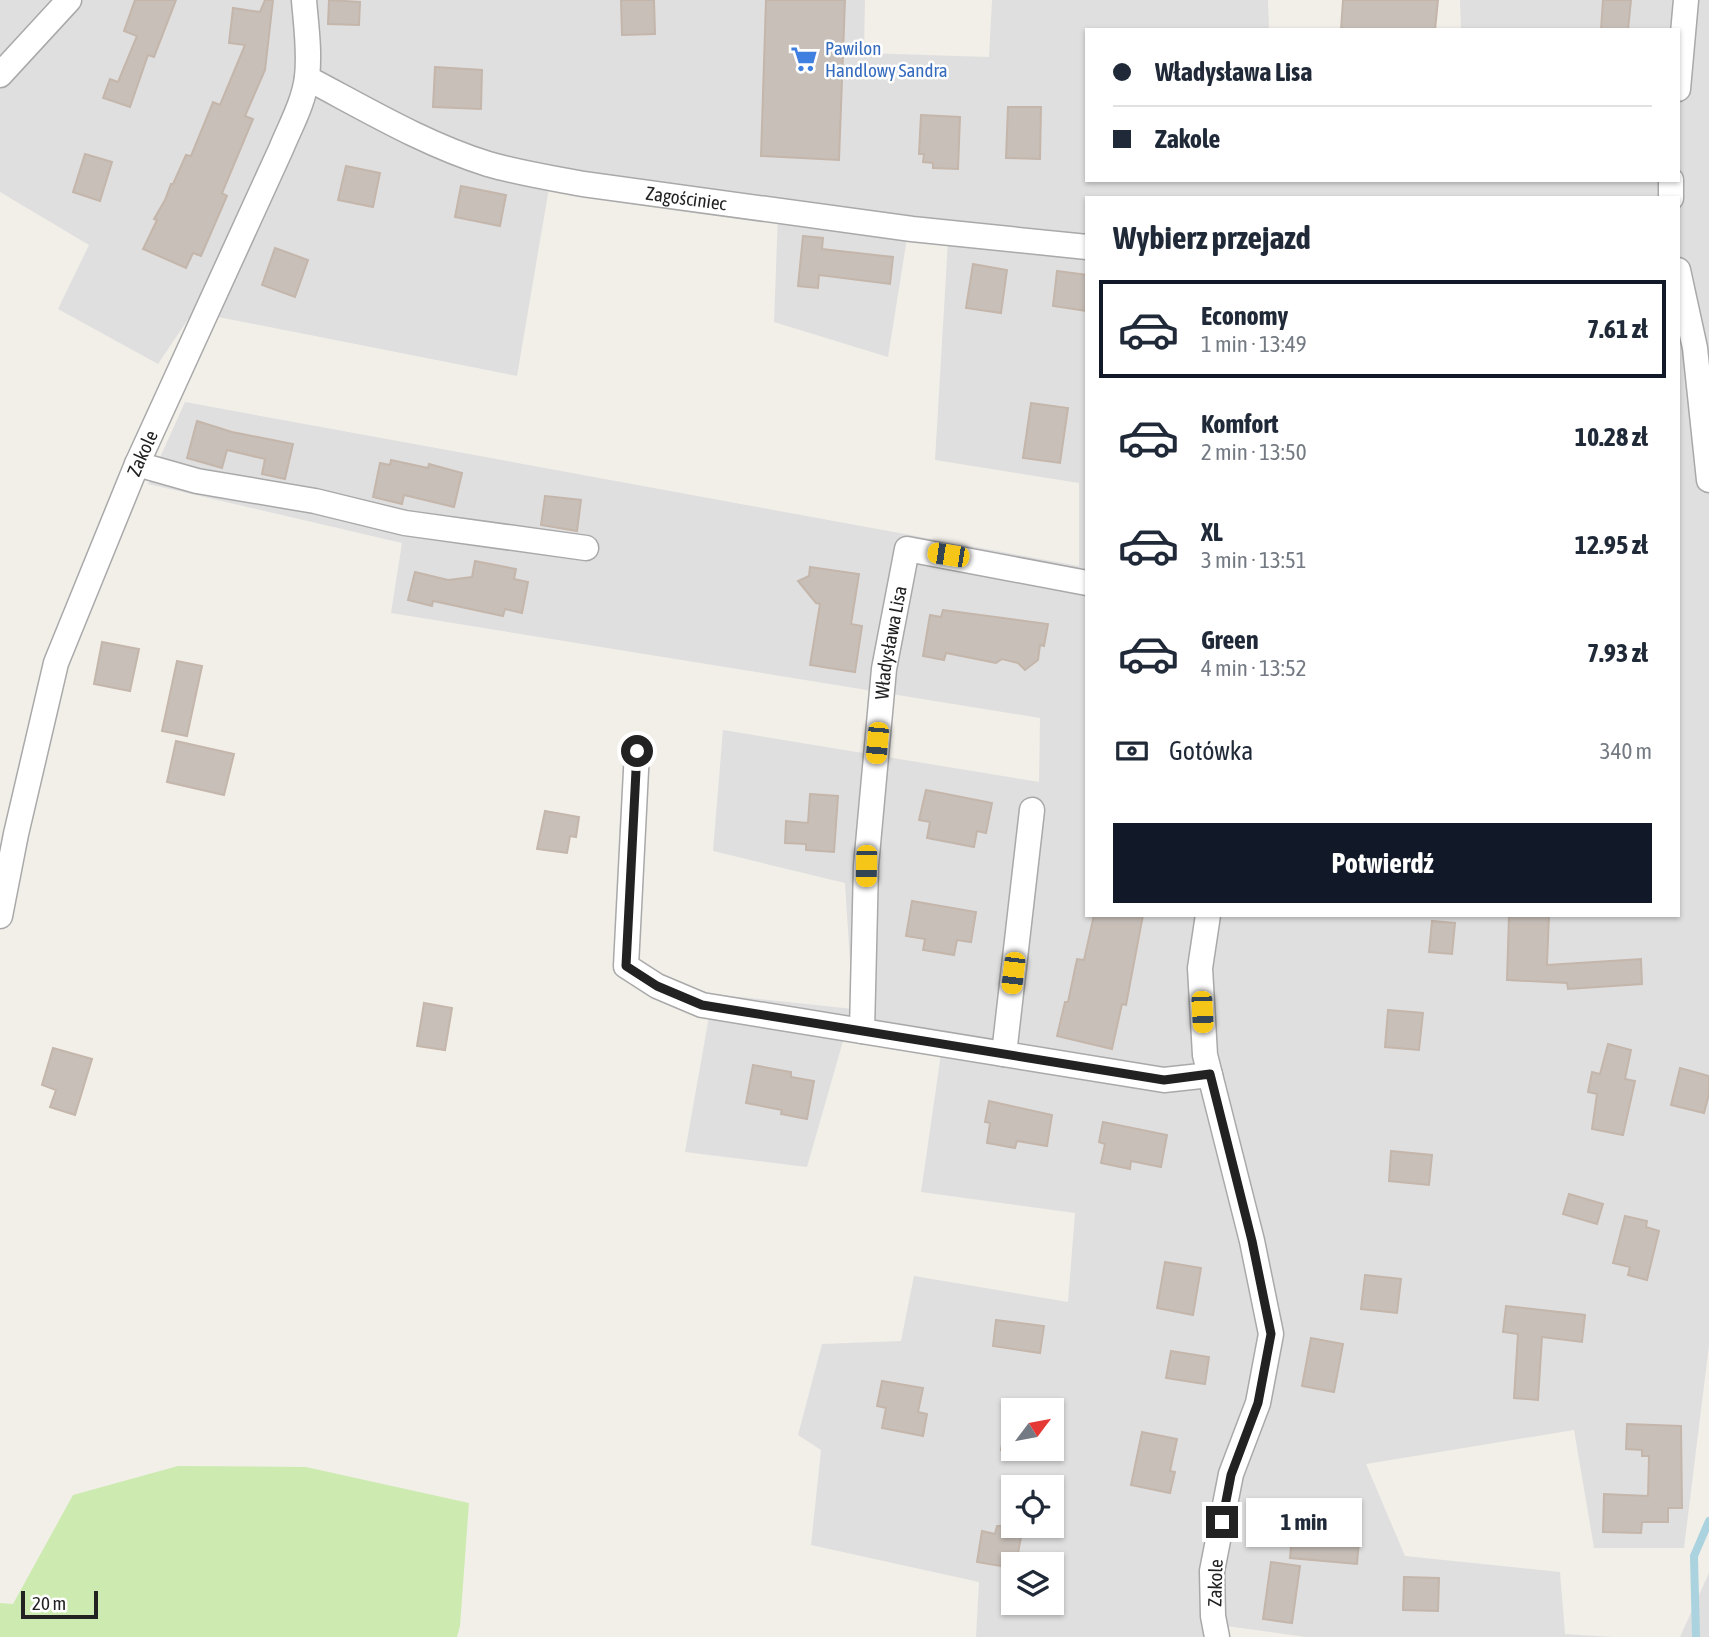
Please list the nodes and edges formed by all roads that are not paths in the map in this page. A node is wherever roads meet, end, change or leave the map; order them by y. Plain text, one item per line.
1 (69, 0) edge
2 (304, 0) edge
3 (1686, 0) edge
4 (1680, 67) edge
5 (0, 75) edge
6 (307, 78) junction
7 (1085, 247) edge
8 (1680, 279) edge
9 (137, 464) junction
10 (1709, 466) edge
11 (1709, 480) edge
12 (586, 548) dead end
13 (1085, 583) edge
14 (637, 751) dead end
15 (1032, 810) dead end
16 (0, 916) edge
17 (1208, 917) edge
18 (862, 1031) junction
19 (1004, 1054) junction
20 (1210, 1074) junction
21 (1217, 1637) edge

1 - 5 street
2 - 6 street, Zakole
3 - 4 street
6 - 7 street, Zagościniec
6 - 9 street, Zakole
8 - 10 street
9 - 12 street
9 - 16 street, Zakole
10 - 11 street
13 - 18 street, Władysława Lisa
14 - 18 street
15 - 19 street
17 - 20 street, Zakole
18 - 19 street
19 - 20 street
20 - 21 street, Zakole

